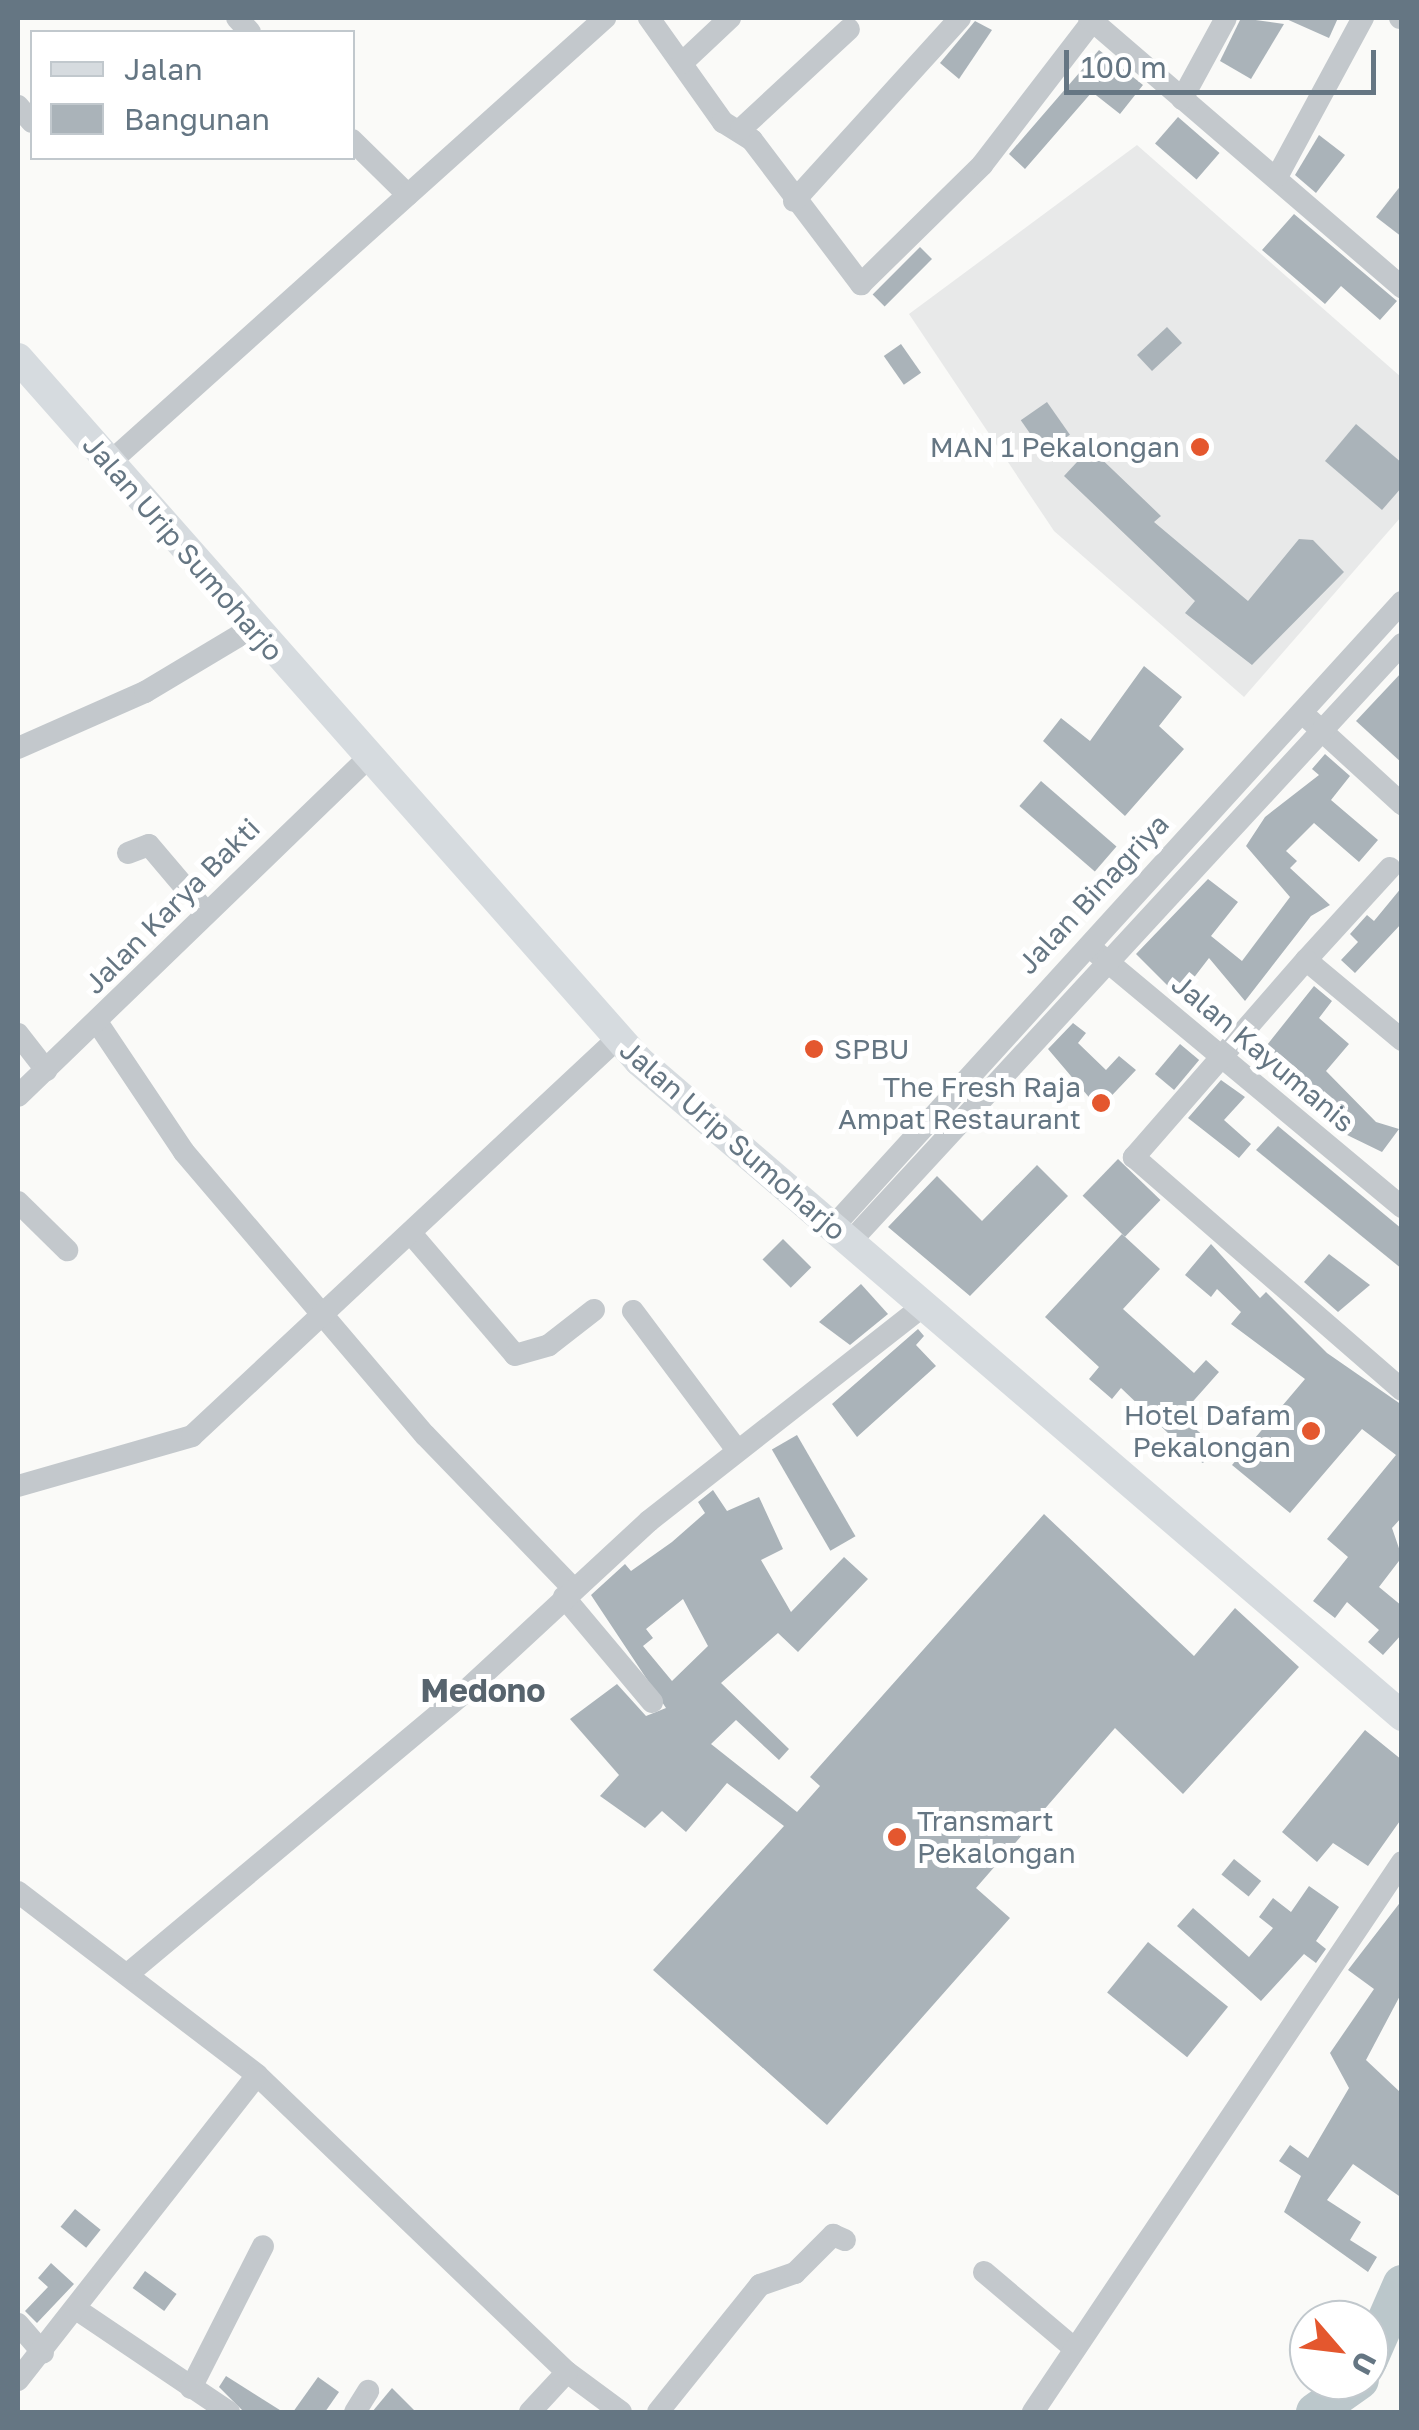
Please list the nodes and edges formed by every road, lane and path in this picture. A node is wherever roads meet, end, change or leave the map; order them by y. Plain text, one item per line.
1 (606, 18) edge
2 (649, 18) edge
3 (730, 18) edge
4 (960, 18) edge
5 (1092, 18) edge
6 (1226, 18) edge
7 (1363, 18) edge
8 (849, 29) dead end
9 (682, 63) junction
10 (1182, 98) junction
11 (742, 129) junction
12 (355, 143) edge
13 (1278, 175) junction
14 (408, 195) junction
15 (794, 201) junction
16 (1402, 287) edge
17 (18, 358) edge
18 (108, 464) junction
19 (1402, 602) edge
20 (252, 628) junction
21 (1402, 644) edge
22 (1300, 710) junction
23 (1320, 729) junction
24 (18, 748) edge
25 (368, 758) junction
26 (1402, 804) edge
27 (1196, 827) junction
28 (1215, 848) junction
29 (128, 852) dead end
30 (1398, 867) edge
31 (205, 911) junction
32 (1087, 944) junction
33 (1306, 960) junction
34 (1107, 961) junction
35 (97, 1022) junction
36 (1014, 1026) junction
37 (18, 1034) edge
38 (618, 1040) junction
39 (1402, 1040) edge
40 (1033, 1043) junction
41 (1220, 1056) junction
42 (46, 1070) junction
43 (18, 1096) edge
44 (18, 1202) edge
45 (1402, 1207) edge
46 (414, 1236) junction
47 (840, 1236) junction
48 (68, 1250) dead end
49 (923, 1306) junction
50 (594, 1310) dead end
51 (633, 1311) dead end
52 (326, 1317) junction
53 (1402, 1390) edge
54 (737, 1450) junction
55 (18, 1486) edge
56 (568, 1592) junction
57 (652, 1702) dead end
58 (1402, 1716) edge
59 (1402, 1862) edge
60 (18, 1892) edge
61 (130, 1973) junction
62 (257, 2075) junction
63 (845, 2240) dead end
64 (263, 2246) dead end
65 (984, 2272) dead end
66 (78, 2311) junction
67 (18, 2324) edge
68 (1074, 2348) junction
69 (44, 2353) junction
70 (568, 2372) junction
71 (18, 2380) edge
72 (191, 2388) junction
73 (368, 2391) dead end
74 (229, 2412) edge
75 (355, 2412) edge
76 (530, 2412) edge
77 (622, 2412) edge
78 (658, 2412) edge
79 (1033, 2412) edge

1 - 14 street
2 - 9 street
3 - 9 street
4 - 15 street
5 - 10 street
5 - 15 street
6 - 10 street
7 - 13 street
8 - 11 street
9 - 11 street
10 - 13 street
11 - 15 street
12 - 14 street
13 - 16 street
14 - 18 street
17 - 18 main road, Jalan Urip Sumoharjo
18 - 20 main road, Jalan Urip Sumoharjo
19 - 22 street, Jalan Binagriya
20 - 24 street
20 - 25 main road, Jalan Urip Sumoharjo
21 - 23 street, Jalan Binagriya
22 - 23 street
22 - 27 street, Jalan Binagriya
23 - 26 street
23 - 28 street, Jalan Binagriya
25 - 31 street, Jalan Karya Bakti
25 - 38 main road, Jalan Urip Sumoharjo
27 - 28 street
27 - 32 street, Jalan Binagriya
28 - 34 street, Jalan Binagriya
29 - 31 street
30 - 33 street
31 - 35 street, Jalan Karya Bakti
32 - 34 street, Jalan Kayumanis
32 - 36 street, Jalan Binagriya
33 - 39 street
33 - 41 street
34 - 40 street, Jalan Binagriya
34 - 41 street, Jalan Kayumanis
35 - 42 street, Jalan Karya Bakti
35 - 52 street
36 - 40 street
36 - 47 street, Jalan Binagriya
37 - 42 street
38 - 46 street
38 - 47 main road, Jalan Urip Sumoharjo
40 - 47 street, Jalan Binagriya
41 - 45 street, Jalan Kayumanis
41 - 53 street
42 - 43 street, Jalan Karya Bakti
44 - 48 street
46 - 50 street
46 - 52 street
47 - 49 main road, Jalan Urip Sumoharjo
49 - 54 street
49 - 58 main road, Jalan Urip Sumoharjo
51 - 54 street
52 - 55 street
52 - 56 street
54 - 56 street
56 - 57 street
56 - 61 street
59 - 68 street
60 - 61 street
61 - 62 street
62 - 66 street
62 - 70 street
63 - 78 street
64 - 72 street
65 - 68 street
66 - 69 street
66 - 72 street
67 - 69 street
68 - 79 street
69 - 71 street
70 - 76 street
70 - 77 street
72 - 74 street
73 - 75 street

